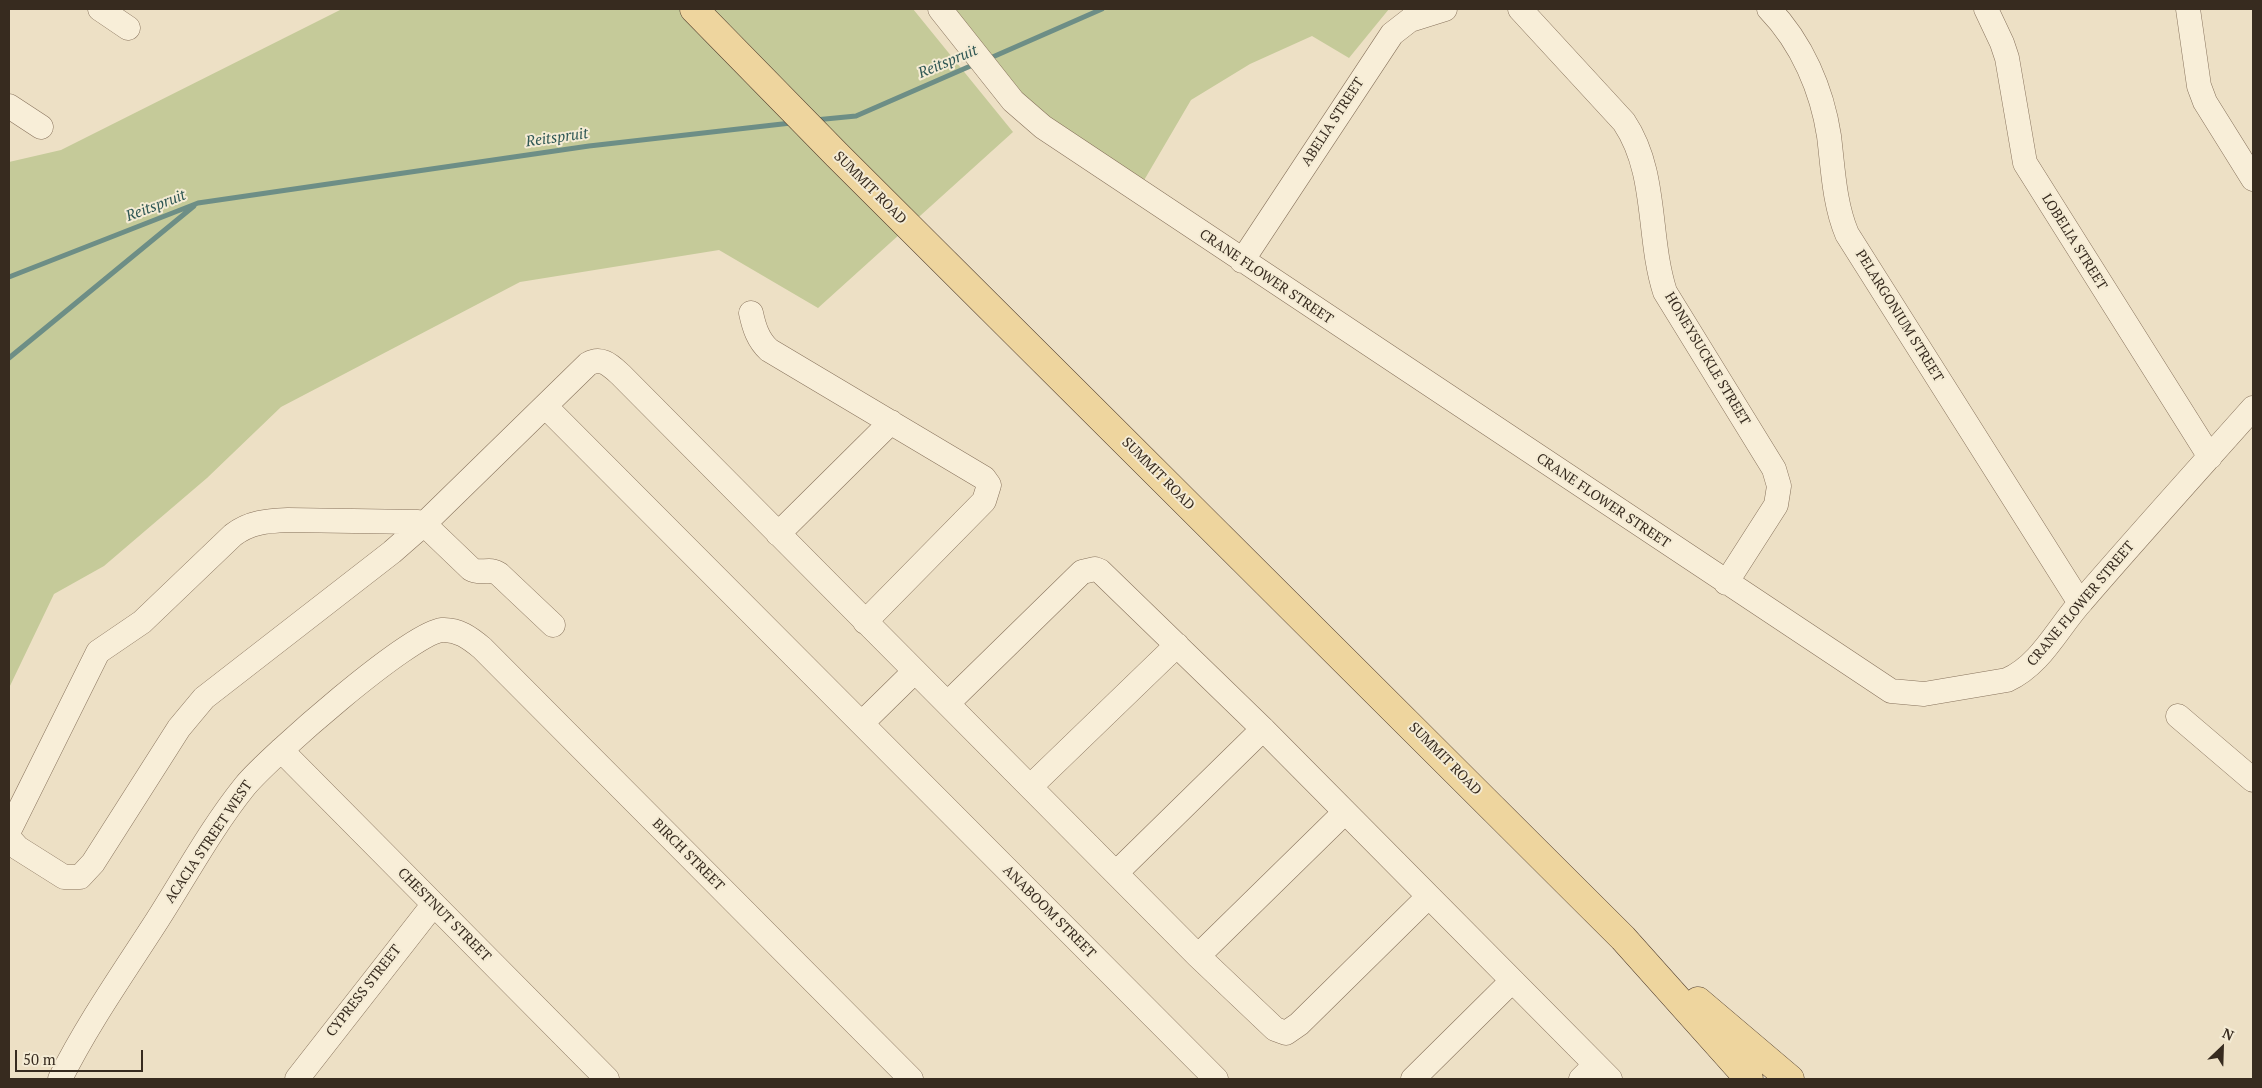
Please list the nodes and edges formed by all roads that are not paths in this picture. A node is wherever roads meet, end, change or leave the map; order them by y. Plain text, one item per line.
1 (100, 9) edge
2 (694, 9) edge
3 (940, 9) edge
4 (1445, 9) edge
5 (1520, 9) edge
6 (1770, 9) edge
7 (1986, 9) edge
8 (2188, 9) edge
9 (128, 28) dead end
10 (9, 106) edge
11 (40, 127) dead end
12 (2253, 179) edge
13 (1242, 261) junction
14 (751, 313) dead end
15 (546, 407) junction
16 (2253, 408) edge
17 (892, 422) junction
18 (2210, 457) junction
19 (424, 524) junction
20 (778, 534) junction
21 (1726, 583) junction
22 (2080, 603) junction
23 (865, 622) junction
24 (553, 625) dead end
25 (462, 634) joint
26 (1177, 645) junction
27 (915, 671) junction
28 (948, 703) junction
29 (2178, 716) dead end
30 (862, 723) junction
31 (1263, 729) junction
32 (281, 750) junction
33 (2253, 780) edge
34 (1031, 786) junction
35 (1344, 813) junction
36 (9, 831) edge
37 (9, 838) edge
38 (1116, 873) junction
39 (1427, 898) junction
40 (433, 905) junction
41 (1622, 938) junction
42 (1198, 956) junction
43 (1512, 980) junction
44 (1595, 1074) edge
45 (60, 1079) edge
46 (297, 1079) edge
47 (607, 1079) edge
48 (911, 1079) edge
49 (1216, 1079) edge
50 (1413, 1079) edge
51 (1749, 1079) edge
52 (1790, 1079) edge

1 - 9 street
2 - 41 main road, SUMMIT ROAD
3 - 13 street, CRANE FLOWER STREET
4 - 13 street, ABELIA STREET
5 - 21 street, HONEYSUCKLE STREET
6 - 22 street, PELARGONIUM STREET
7 - 18 street, LOBELIA STREET
8 - 12 street
10 - 11 street
13 - 21 street, CRANE FLOWER STREET
14 - 17 street
15 - 19 street
15 - 20 street
15 - 30 street, ANABOOM STREET
16 - 18 street, CRANE FLOWER STREET
17 - 20 street
17 - 23 street
18 - 22 street, CRANE FLOWER STREET
19 - 24 street
19 - 36 street
19 - 37 street
20 - 23 street
21 - 22 street, CRANE FLOWER STREET
23 - 27 street
25 - 32 street, ACACIA STREET WEST
25 - 48 street, BIRCH STREET
26 - 28 street
26 - 31 street
26 - 34 street
27 - 28 street
27 - 30 street
28 - 34 street
29 - 33 street
30 - 49 street, ANABOOM STREET
31 - 35 street
31 - 38 street
32 - 40 street, CHESTNUT STREET
32 - 45 street, ACACIA STREET WEST
34 - 38 street
35 - 39 street
35 - 42 street
38 - 42 street
39 - 42 street
39 - 43 street
40 - 46 street, CYPRESS STREET
40 - 47 street, CHESTNUT STREET
41 - 51 main road, SUMMIT ROAD
41 - 52 main road, SUMMIT ROAD
43 - 44 street
43 - 50 street

